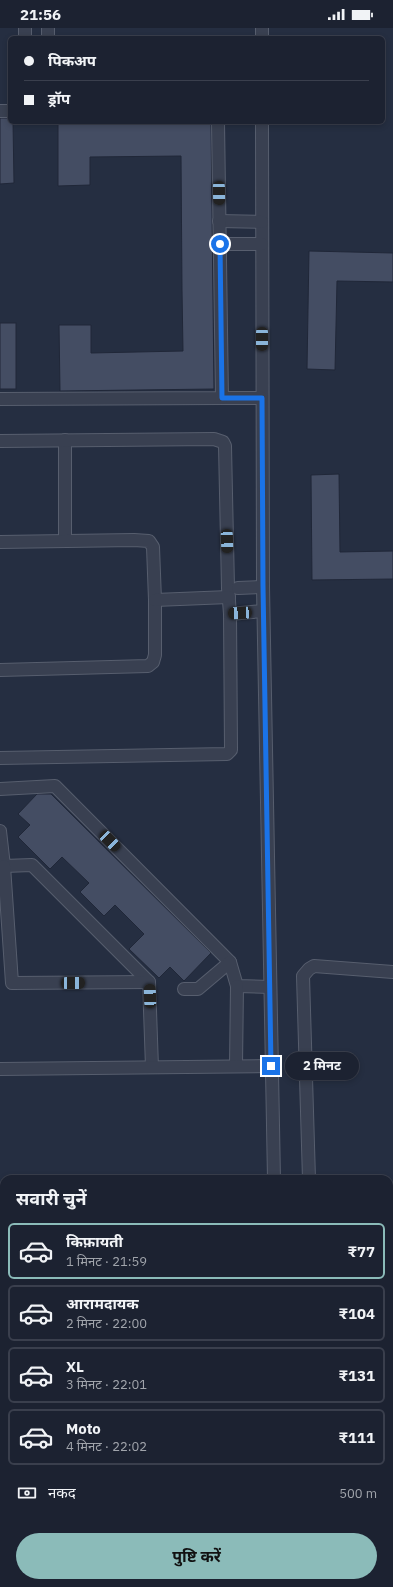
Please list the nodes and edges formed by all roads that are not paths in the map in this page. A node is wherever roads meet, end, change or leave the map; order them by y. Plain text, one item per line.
1 (218, 124) edge
2 (262, 124) edge
3 (219, 221) junction
4 (262, 222) junction
5 (220, 244) junction
6 (262, 244) junction
7 (0, 398) edge
8 (222, 398) junction
9 (262, 398) junction
10 (65, 440) junction
11 (0, 441) edge
12 (65, 541) junction
13 (0, 542) edge
14 (263, 586) junction
15 (238, 588) dead end
16 (229, 597) junction
17 (155, 600) junction
18 (263, 611) junction
19 (230, 614) junction
20 (0, 670) edge
21 (0, 758) edge
22 (0, 789) edge
23 (0, 830) edge
24 (4, 866) junction
25 (230, 962) junction
26 (393, 972) edge
27 (149, 982) junction
28 (237, 986) junction
29 (270, 987) junction
30 (184, 989) dead end
31 (236, 1066) junction
32 (271, 1066) junction
33 (152, 1067) junction
34 (0, 1069) edge
35 (274, 1175) edge
36 (308, 1175) edge

1 - 3 street
2 - 4 street
3 - 4 street
3 - 5 street
4 - 6 street
5 - 6 street
5 - 8 street
6 - 9 street
7 - 8 street
8 - 9 street
9 - 14 street
10 - 11 street
10 - 12 street
10 - 16 street
12 - 13 street
12 - 17 street
14 - 15 street
14 - 18 street
16 - 17 street
16 - 19 street
17 - 20 street
18 - 19 street
18 - 29 street
19 - 21 street
22 - 25 street
23 - 24 street
24 - 27 street
24 - 27 street
25 - 28 street
25 - 30 street
26 - 36 street
27 - 33 street
28 - 29 street
28 - 31 street
29 - 32 street
31 - 32 street
31 - 33 street
32 - 35 street
33 - 34 street

